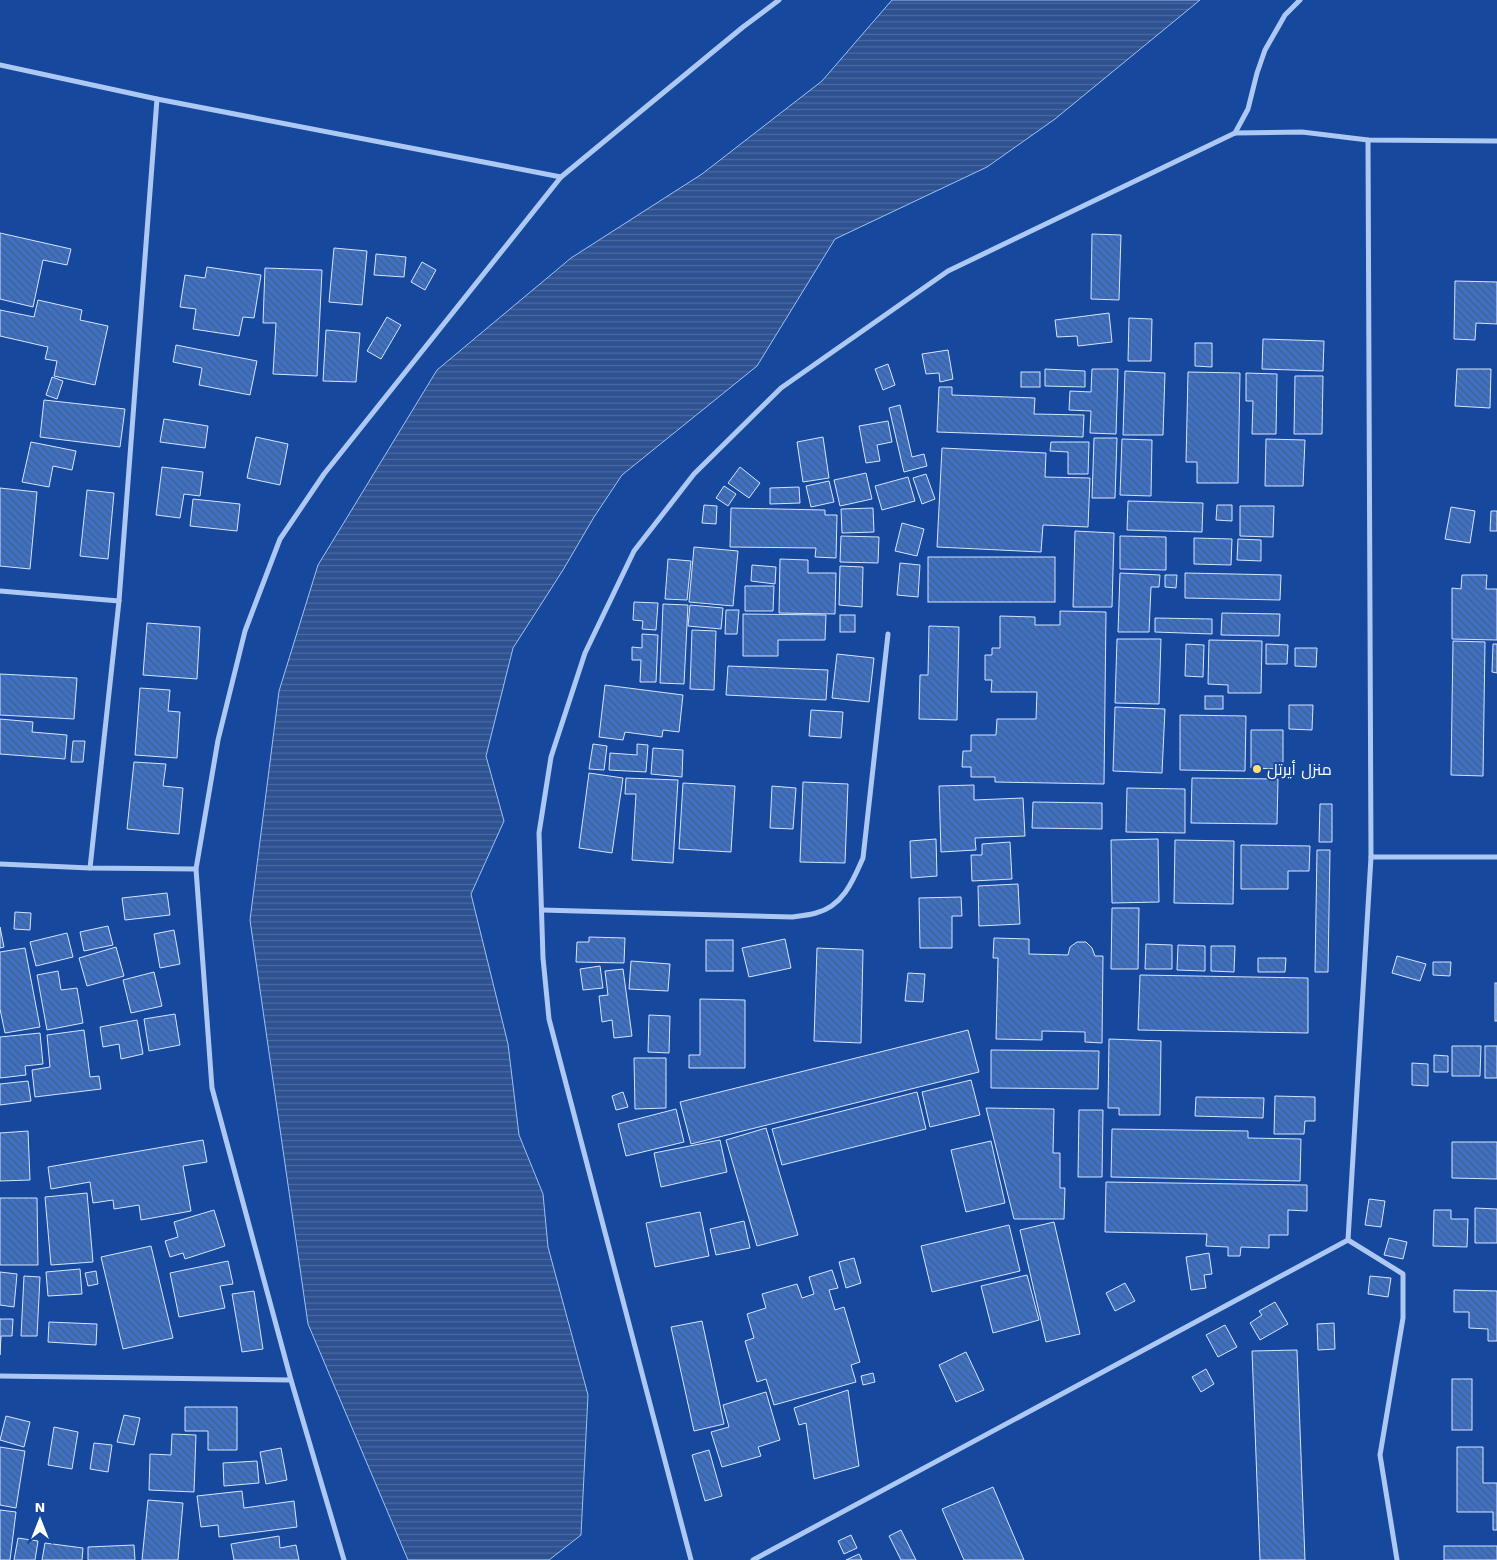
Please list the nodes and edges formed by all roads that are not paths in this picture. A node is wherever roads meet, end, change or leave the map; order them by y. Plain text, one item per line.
1 (779, 0) edge
2 (1300, 0) edge
3 (0, 65) edge
4 (157, 98) junction
5 (1235, 133) junction
6 (1368, 140) junction
7 (1497, 141) edge
8 (561, 177) junction
9 (0, 591) edge
10 (119, 601) junction
11 (888, 634) dead end
12 (1370, 857) junction
13 (1497, 857) edge
14 (0, 864) edge
15 (90, 868) junction
16 (196, 869) junction
17 (542, 910) junction
18 (1348, 1240) junction
19 (0, 1376) edge
20 (291, 1380) junction
21 (344, 1560) edge
22 (691, 1560) edge
23 (753, 1560) edge
24 (1396, 1560) edge

1 - 8 street
2 - 5 street
3 - 4 street
4 - 8 street
4 - 10 street
5 - 6 street
5 - 17 street
6 - 7 street
6 - 12 street
8 - 16 street
9 - 10 street
10 - 15 street
11 - 17 street
12 - 13 street
12 - 18 street
14 - 15 street
15 - 16 street
16 - 20 street
17 - 22 street
18 - 23 street
18 - 24 street
19 - 20 street
20 - 21 street

